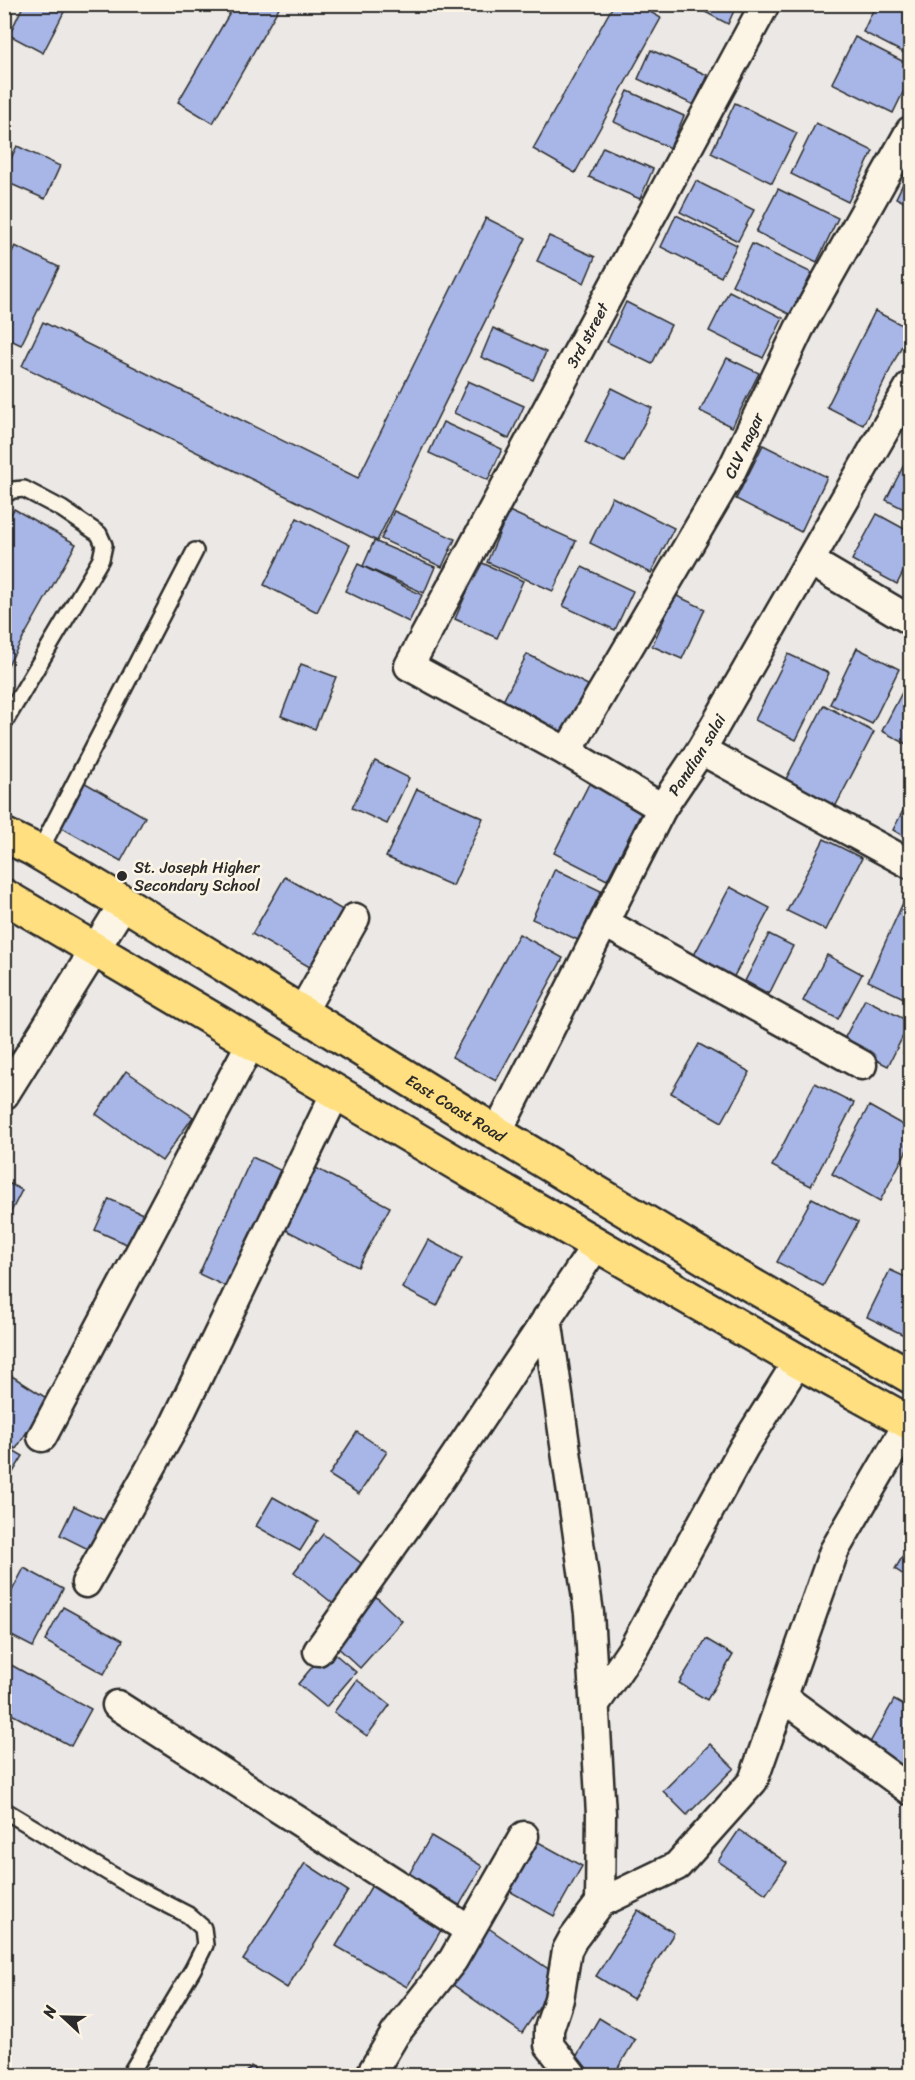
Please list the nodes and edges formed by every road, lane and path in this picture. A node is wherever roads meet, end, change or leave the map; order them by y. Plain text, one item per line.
1 (765, 4) edge
2 (910, 131) edge
3 (910, 386) edge
4 (4, 495) edge
5 (195, 551) dead end
6 (810, 561) junction
7 (910, 620) edge
8 (4, 723) edge
9 (701, 750) junction
10 (567, 752) junction
11 (662, 808) junction
12 (4, 835) edge
13 (38, 854) junction
14 (910, 864) edge
15 (9, 898) edge
16 (124, 903) junction
17 (355, 918) dead end
18 (605, 923) junction
19 (95, 949) junction
20 (302, 1012) junction
21 (252, 1041) junction
22 (862, 1065) dead end
23 (7, 1087) edge
24 (336, 1092) junction
25 (496, 1133) junction
26 (597, 1244) junction
27 (547, 1318) junction
28 (798, 1361) junction
29 (910, 1376) edge
30 (910, 1423) edge
31 (42, 1437) dead end
32 (86, 1582) dead end
33 (318, 1651) dead end
34 (784, 1698) junction
35 (594, 1704) junction
36 (117, 1705) dead end
37 (910, 1790) edge
38 (4, 1810) edge
39 (524, 1836) dead end
40 (600, 1903) junction
41 (470, 1930) junction
42 (129, 2076) edge
43 (370, 2076) edge
44 (573, 2076) edge

1 - 10 street, 3rd street
2 - 10 street, CLV nagar
3 - 6 street, Pandian salai
4 - 8 lane
5 - 13 lane
6 - 7 street
6 - 9 street, Pandian salai
9 - 11 street, Pandian salai
9 - 14 street
10 - 11 street
11 - 18 street, Pandian salai
12 - 13 main road, East Coast Road
13 - 15 main road
13 - 16 main road, East Coast Road
15 - 19 main road
16 - 19 street
16 - 20 main road, East Coast Road
17 - 20 street
18 - 22 street
18 - 25 street, Pandian salai
19 - 21 main road
19 - 23 street
20 - 25 main road, East Coast Road
21 - 24 main road
21 - 31 street
24 - 26 main road
24 - 32 street
25 - 29 main road, East Coast Road
26 - 27 street
26 - 28 main road
27 - 33 street
27 - 35 street
28 - 30 main road
28 - 35 street
30 - 34 street
34 - 37 street
34 - 40 street
35 - 40 street
36 - 41 street
38 - 42 lane
39 - 41 street
40 - 44 street
41 - 43 street

